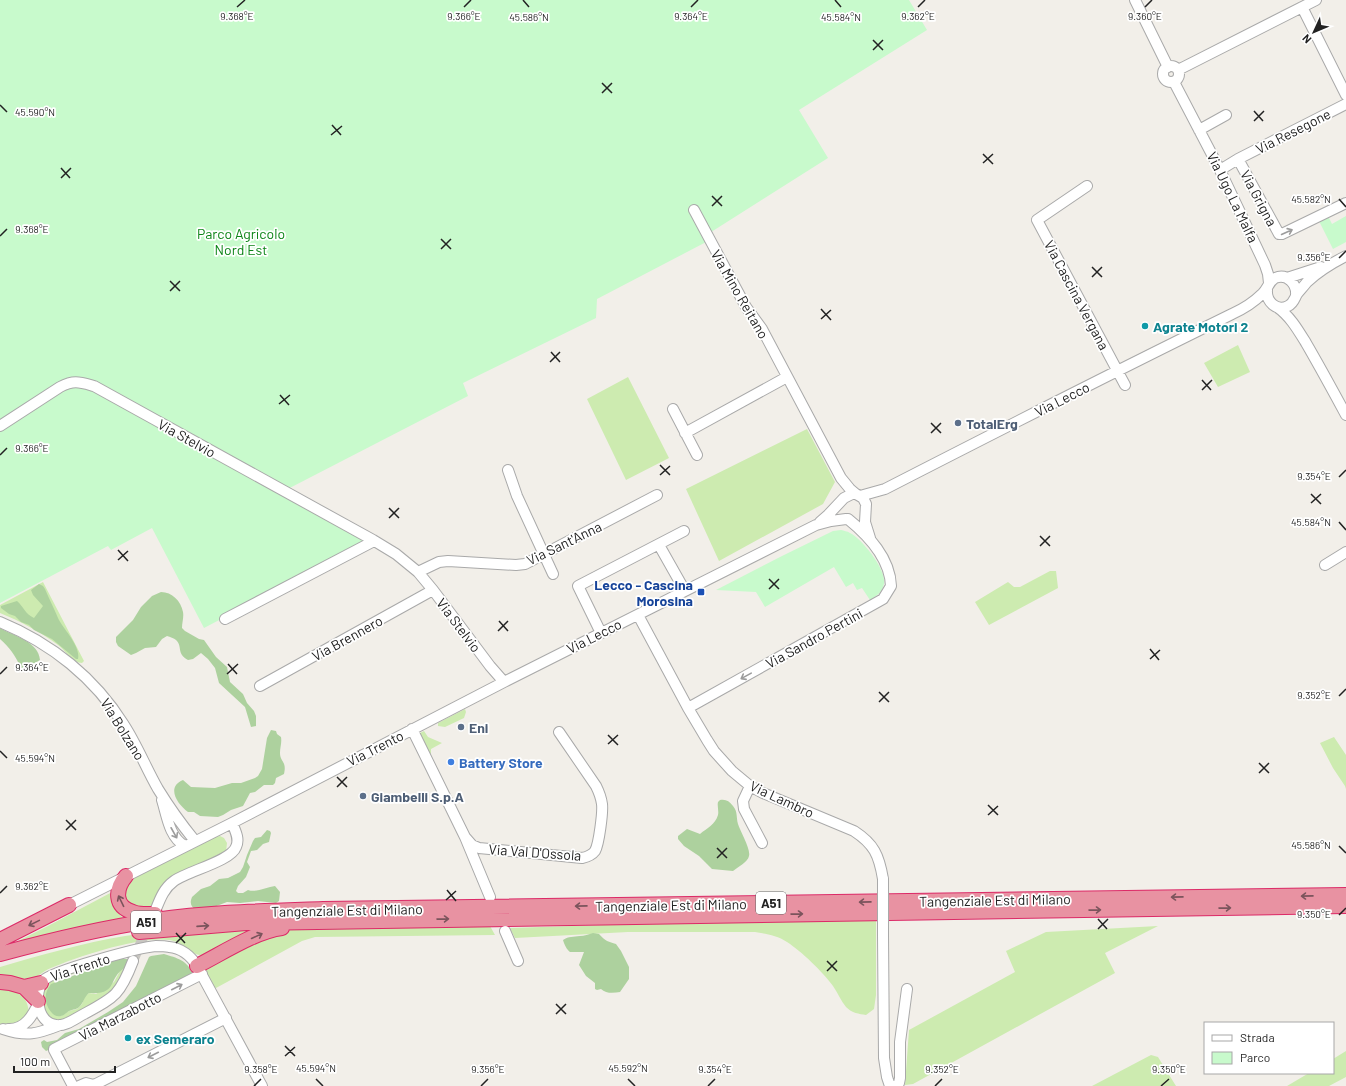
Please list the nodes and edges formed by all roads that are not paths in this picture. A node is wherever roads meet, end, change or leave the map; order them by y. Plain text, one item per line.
1 (1135, 0) edge
2 (1316, 0) edge
3 (1302, 7) junction
4 (1168, 67) junction
5 (1178, 70) junction
6 (1174, 82) junction
7 (1346, 95) edge
8 (1346, 104) edge
9 (1226, 115) dead end
10 (1199, 130) junction
11 (1238, 159) junction
12 (1220, 170) junction
13 (1087, 186) dead end
14 (1346, 203) edge
15 (694, 210) dead end
16 (1346, 256) edge
17 (1331, 264) junction
18 (1265, 265) junction
19 (1284, 278) junction
20 (1268, 286) junction
21 (1295, 298) junction
22 (1275, 306) junction
23 (1241, 310) junction
24 (1294, 324) junction
25 (1117, 370) junction
26 (787, 377) junction
27 (1125, 385) dead end
28 (673, 409) dead end
29 (1346, 416) edge
30 (0, 426) edge
31 (685, 433) junction
32 (697, 455) dead end
33 (508, 470) dead end
34 (842, 478) junction
35 (885, 489) junction
36 (657, 495) dead end
37 (858, 495) junction
38 (842, 500) junction
39 (866, 511) junction
40 (847, 519) junction
41 (816, 525) junction
42 (684, 531) dead end
43 (374, 541) junction
44 (872, 542) junction
45 (659, 545) junction
46 (1346, 552) edge
47 (544, 555) junction
48 (1325, 565) dead end
49 (418, 572) junction
50 (553, 574) dead end
51 (433, 590) junction
52 (685, 591) junction
53 (638, 614) junction
54 (226, 619) dead end
55 (0, 622) edge
56 (601, 633) junction
57 (504, 682) junction
58 (260, 686) dead end
59 (688, 708) junction
60 (412, 729) junction
61 (560, 732) dead end
62 (750, 786) junction
63 (159, 790) junction
64 (232, 823) junction
65 (465, 837) junction
66 (195, 841) junction
67 (762, 843) dead end
68 (185, 846) junction
69 (126, 876) junction
70 (1346, 895) edge
71 (490, 897) dead end
72 (69, 905) joint
73 (1346, 906) edge
74 (156, 909) dead end
75 (196, 916) junction
76 (362, 921) junction
77 (505, 931) dead end
78 (0, 940) edge
79 (0, 954) edge
80 (133, 961) tunnel mouth
81 (518, 961) dead end
82 (0, 964) edge
83 (200, 970) junction
84 (0, 982) edge
85 (41, 983) junction
86 (24, 986) junction
87 (906, 989) dead end
88 (39, 1001) junction
89 (226, 1018) junction
90 (49, 1022) junction
91 (60, 1025) junction
92 (5, 1029) edge
93 (73, 1086) edge
94 (79, 1086) edge
95 (262, 1086) edge
96 (890, 1086) edge
97 (896, 1086) edge

1 - 4 street
2 - 3 street
3 - 5 street
3 - 7 street
4 - 5 street
4 - 6 street
5 - 6 street
6 - 10 street, Via Ugo La Malfa
8 - 11 street, Via Resegone
9 - 10 street
10 - 12 street, Via Ugo La Malfa
11 - 12 street, Via Resegone
11 -> 14 street, Via Grigna
12 - 18 street, Via Ugo La Malfa
13 - 25 street, Via Cascina Vergana
15 - 26 street, Via Mino Reitano
16 - 17 street, Via Lecco
17 - 19 street, Via Lecco
17 - 21 street, Via Lecco
18 - 19 street, Via Ugo La Malfa
18 - 20 street, Via Ugo La Malfa
19 - 20 street, Via Lecco
19 - 21 street
20 - 22 street
20 - 23 street, Via Lecco
21 - 22 street, Via Lecco
21 - 24 street
22 - 23 street, Via Lecco
22 - 24 street
23 - 25 street, Via Lecco
24 - 29 street
25 - 27 street, Via Cascina Vergana
25 - 35 street, Via Lecco
26 - 31 street
26 - 34 street, Via Mino Reitano
28 - 31 street
30 - 43 street, Via Stelvio
31 - 32 street
33 - 47 street
34 - 37 street, Via Mino Reitano
34 - 38 street, Via Mino Reitano
35 - 37 street, Via Lecco
35 - 39 street, Via Lecco
36 - 47 street, Via Sant'Anna
37 - 38 street, Via Lecco
37 - 39 street
38 - 40 street
38 - 41 street, Via Lecco
39 - 40 street, Via Lecco
39 - 44 street
40 - 41 street, Via Lecco
40 - 44 street
41 - 52 street, Via Lecco
42 - 45 street
43 - 49 street, Via Stelvio
43 - 54 street
44 -> 59 street, Via Sandro Pertini
45 - 52 street
45 - 56 street
46 - 48 street
47 - 49 street, Via Sant'Anna
47 - 50 street
49 - 51 street, Via Stelvio
51 - 57 street, Via Stelvio
51 - 58 street, Via Brennero
52 - 53 street, Via Lecco
53 - 56 street, Via Lecco
53 - 59 street, Via Lambro
55 - 63 street, Via Bolzano
56 - 57 street, Via Lecco
57 - 60 street, Via Trento
59 - 62 street, Via Lambro
60 - 64 street, Via Trento
60 - 65 street, Via Trento
61 - 65 street, Via Val D'Ossola
62 - 67 street
62 - 96 street, Via Lambro, bridge
63 - 66 street
63 -> 68 street
64 - 66 street, Via Trento
64 - 74 street
65 - 71 street, Via Trento
66 - 68 street, Via Trento
68 - 69 street, Via Trento
69 - 72 street, Via Trento
75 -> 69 highway
70 -> 75 highway, Tangenziale Est di Milano / A51
72 -> 78 highway
76 -> 73 highway, Tangenziale Est di Milano / A51
75 - 79 highway, Tangenziale Est di Milano / A51
82 -> 76 highway, Tangenziale Est di Milano / A51
83 -> 76 highway
77 - 81 street
80 - 91 street, Via Trento
83 - 85 street, Via Trento
83 - 89 street
93 -> 83 street, Via Marzabotto
84 - 86 highway
85 - 86 highway
85 - 88 street, Via Trento
86 - 88 highway
87 - 97 street
88 - 90 street
88 - 92 street
89 -> 94 street
89 - 95 street
90 - 91 street
90 - 92 street
91 - 92 street, Via Marzabotto

